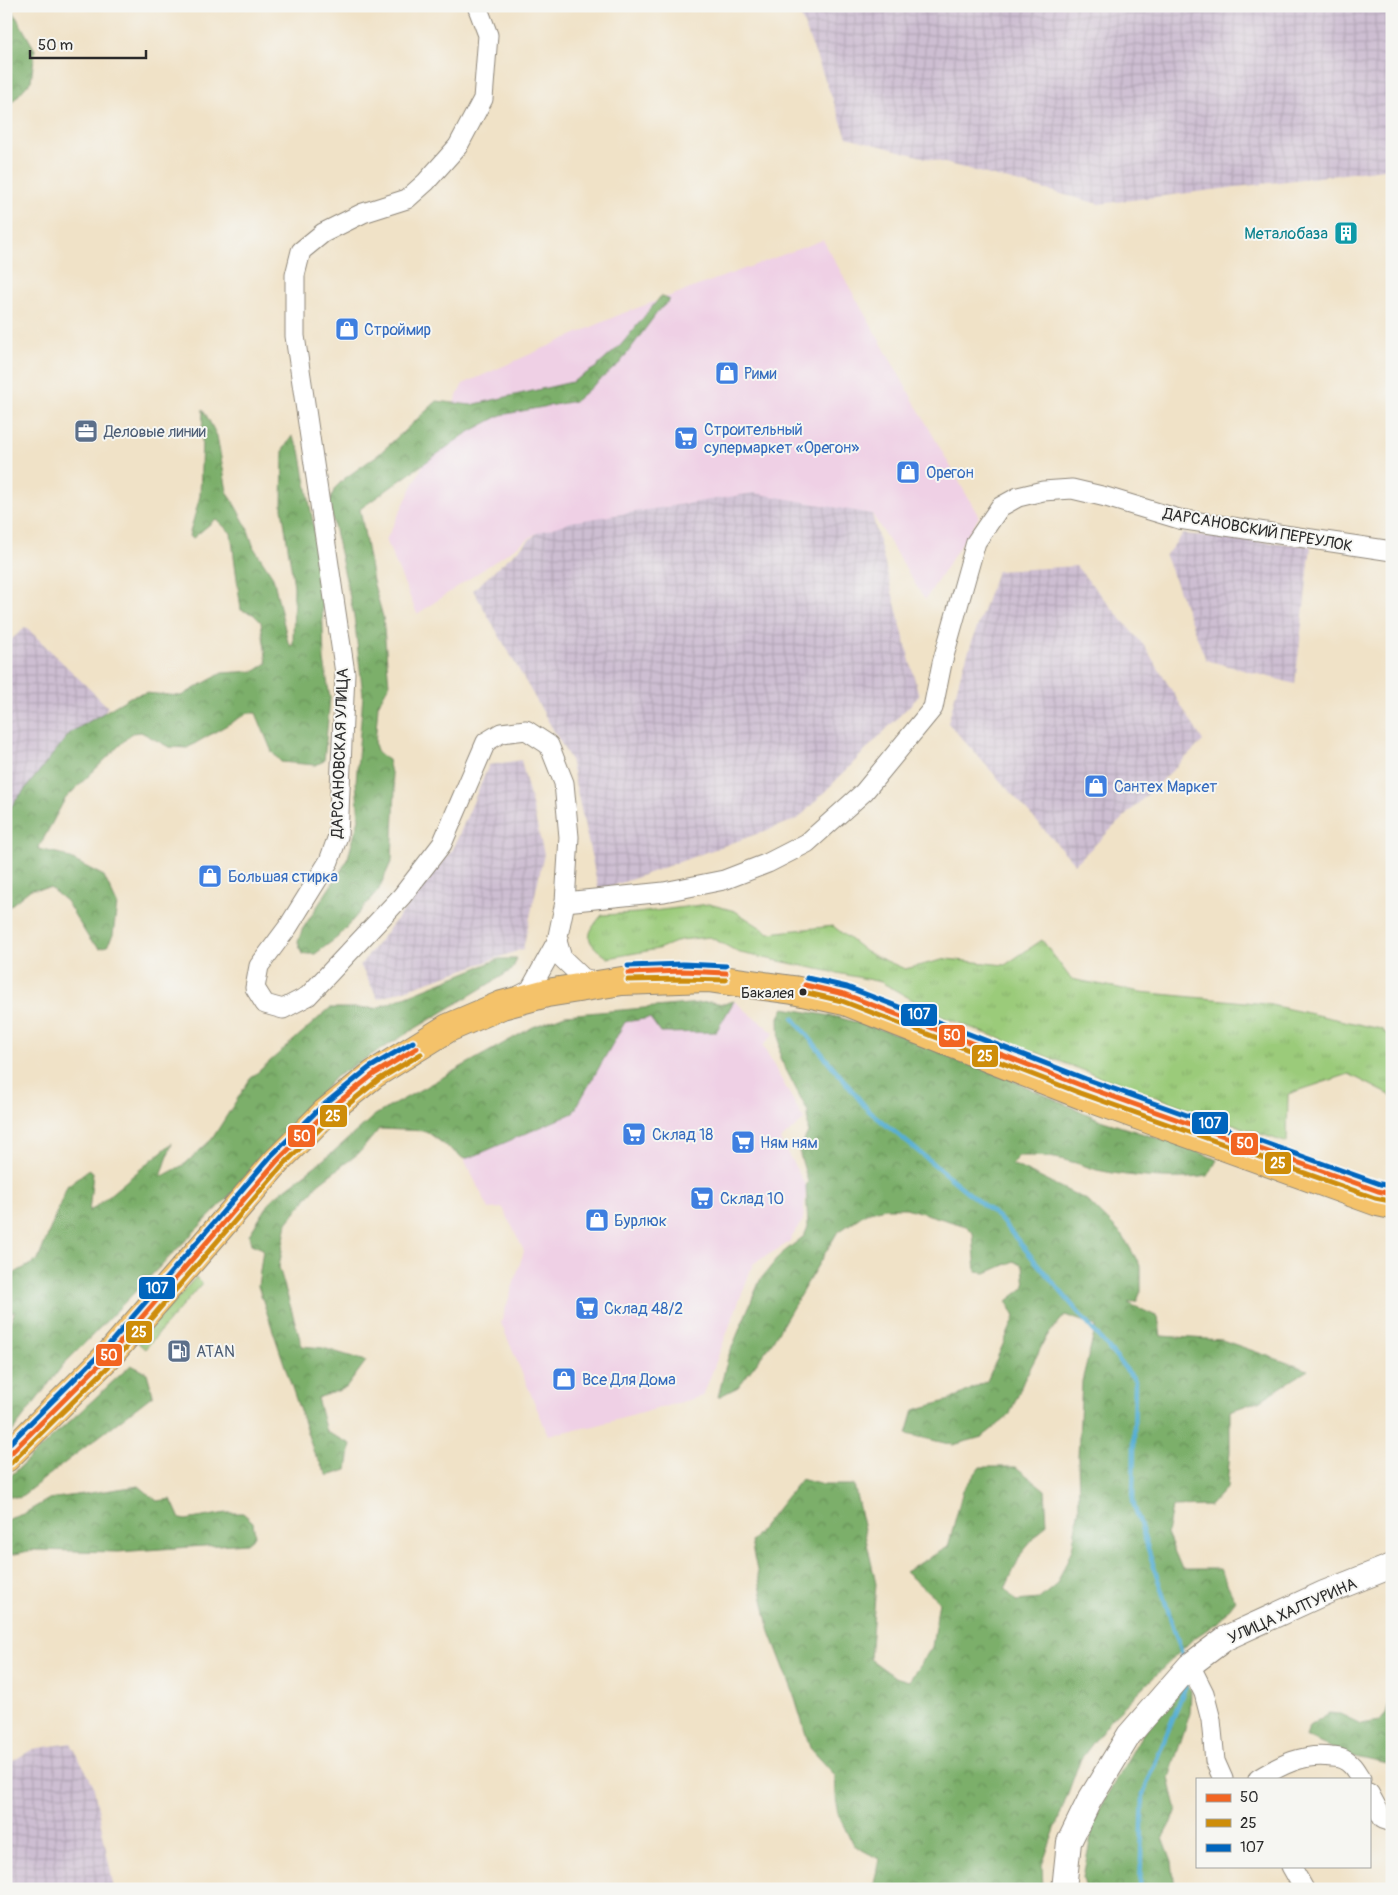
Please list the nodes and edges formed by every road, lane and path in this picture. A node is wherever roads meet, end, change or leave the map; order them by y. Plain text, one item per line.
1 (477, 6) edge
2 (1392, 551) edge
3 (565, 902) junction
4 (557, 941) junction
5 (605, 978) junction
6 (530, 990) junction
7 (809, 990) junction
8 (502, 1005) junction
9 (1387, 1200) edge
10 (6, 1440) edge
11 (6, 1458) edge
12 (1392, 1566) edge
13 (1190, 1665) junction
14 (1223, 1778) edge
15 (1260, 1778) edge
16 (1360, 1778) edge
17 (1370, 1795) edge
18 (1392, 1822) edge
19 (1292, 1868) edge
20 (1064, 1889) edge
21 (1304, 1889) edge

1 - 3 street, ДАРСАНОВСКАЯ УЛИЦА
2 - 3 street, ДАРСАНОВСКИЙ ПЕРЕУЛОК
3 - 4 street, ДАРСАНОВСКАЯ УЛИЦА
4 - 5 street
4 - 6 street, ДАРСАНОВСКАЯ УЛИЦА
5 - 6 highway
5 - 7 highway
5 - 7 highway
5 - 8 highway
6 - 8 street
6 - 10 highway
7 - 9 highway
8 - 11 highway
12 - 13 street, УЛИЦА ХАЛТУРИНА
13 - 14 street
13 - 20 street, УЛИЦА ХАЛТУРИНА
15 - 16 street
17 - 18 street
19 - 21 street

